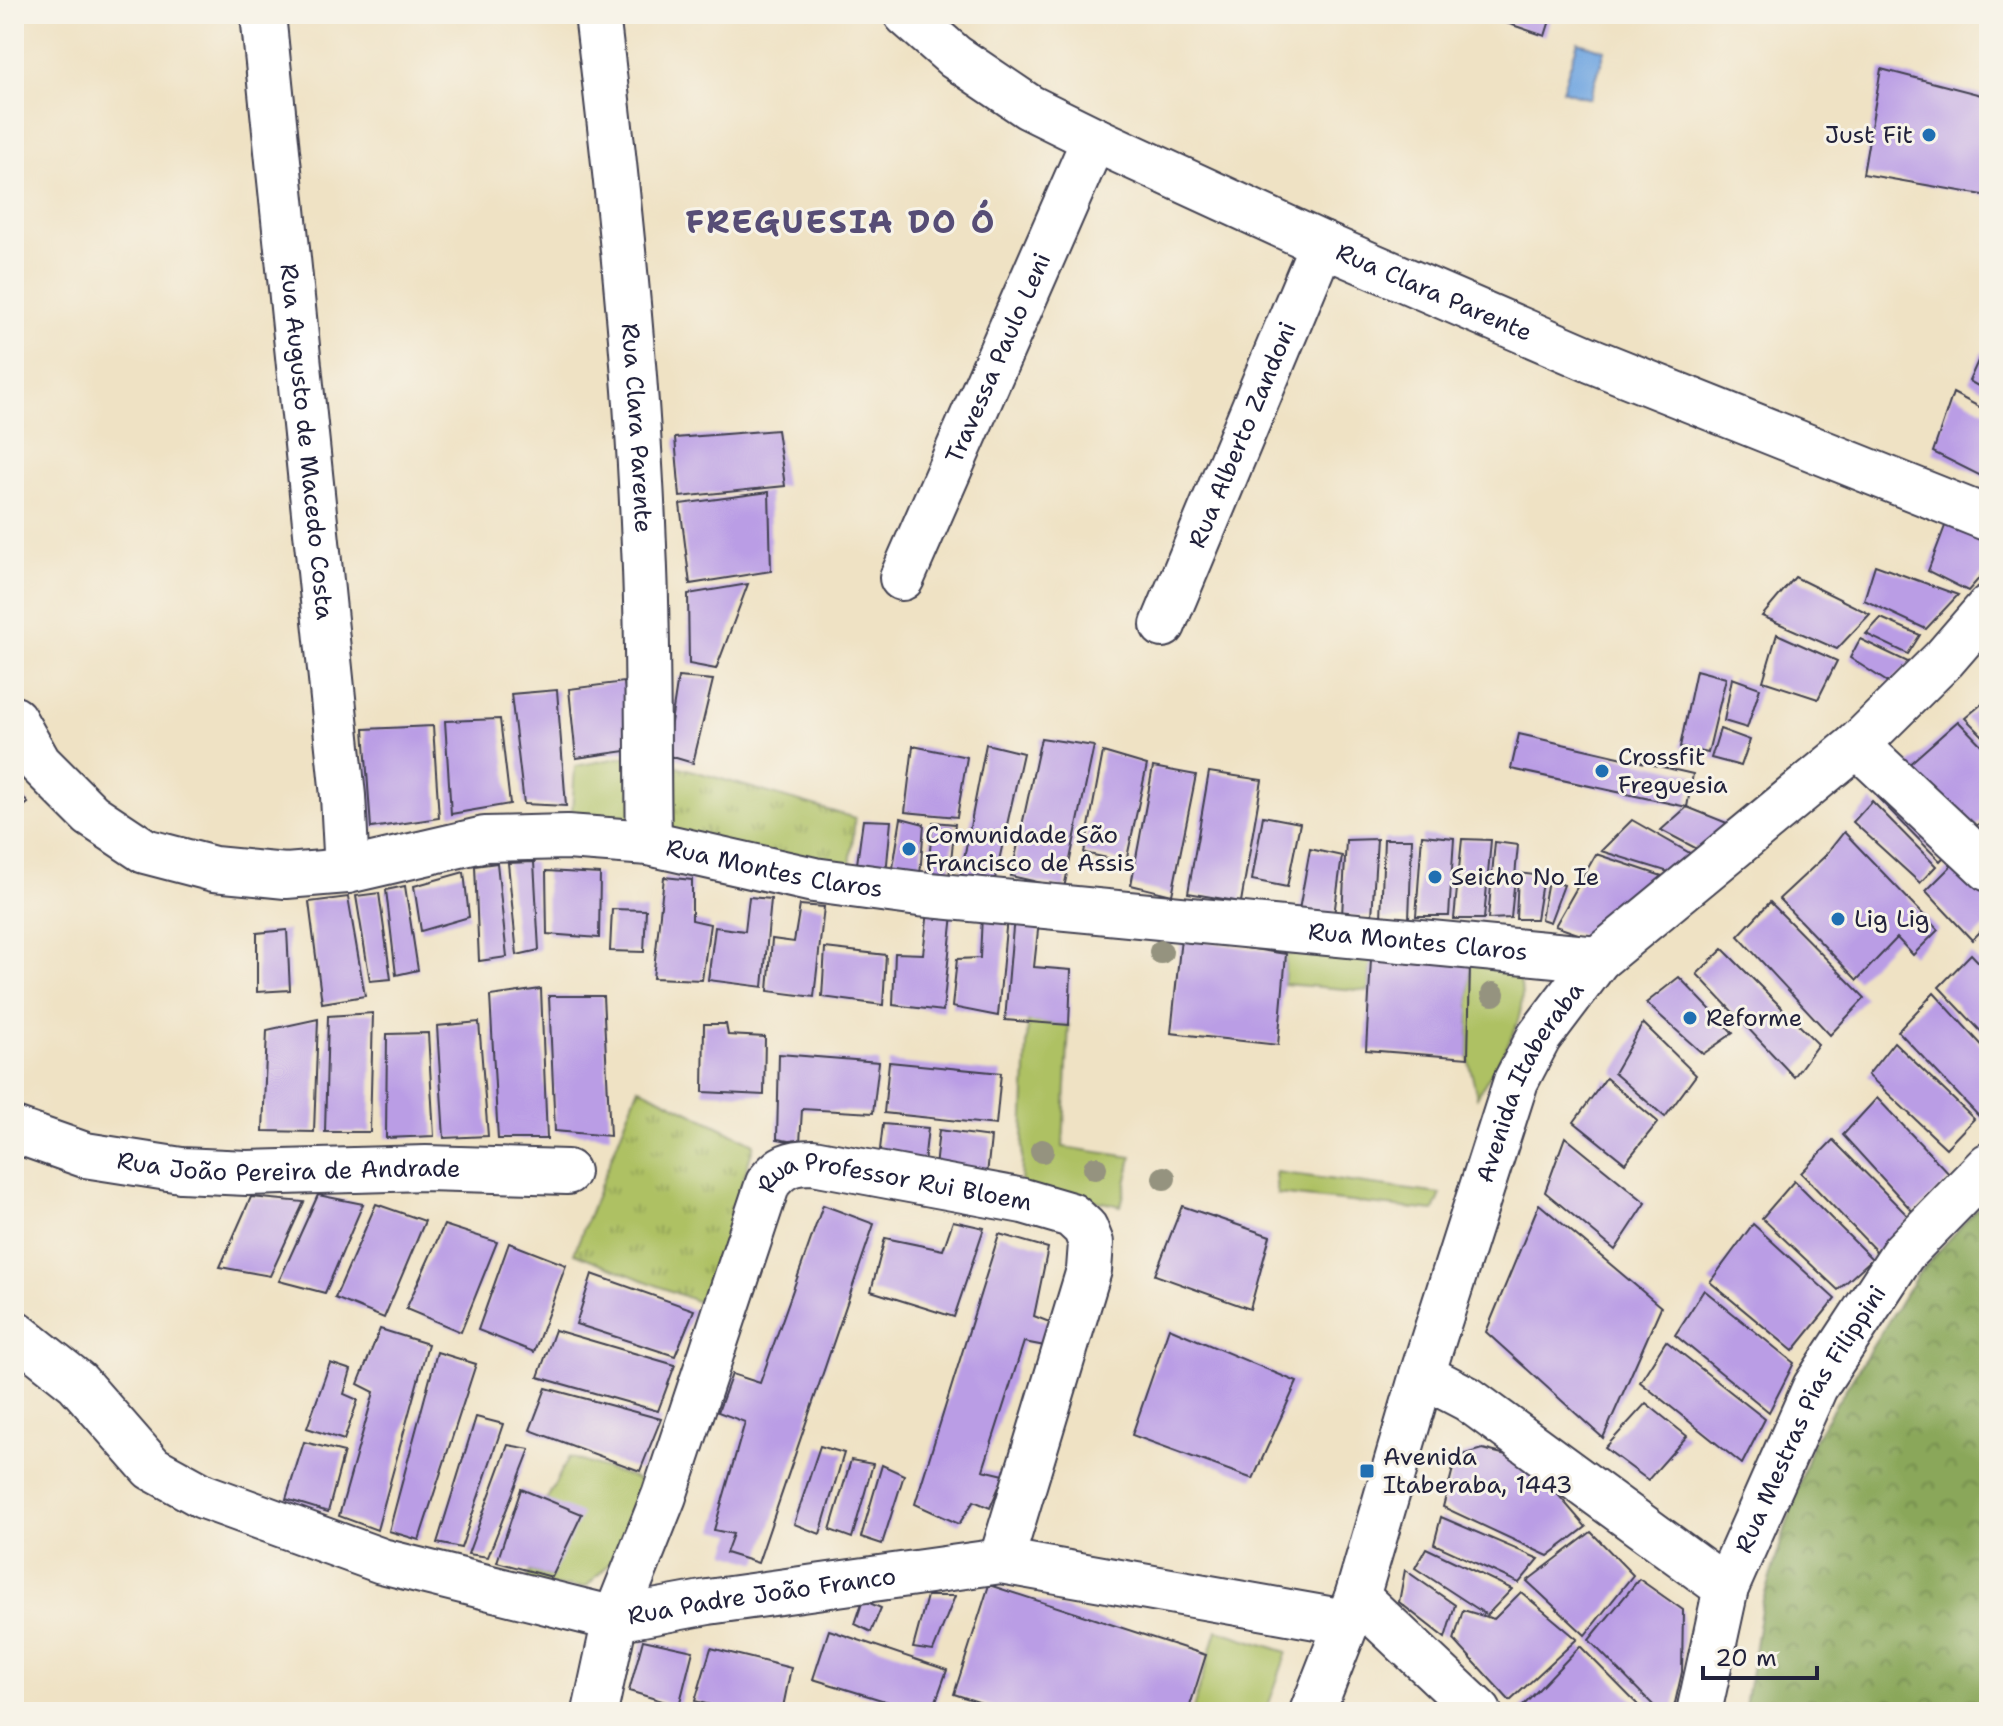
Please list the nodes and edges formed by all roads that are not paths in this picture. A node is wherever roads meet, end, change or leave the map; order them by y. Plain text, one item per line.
1 (263, 14) edge
2 (597, 14) edge
3 (906, 14) edge
4 (1094, 139) junction
5 (1322, 244) junction
6 (1989, 519) edge
7 (902, 578) dead end
8 (1989, 607) edge
9 (1163, 625) dead end
10 (14, 719) edge
11 (1857, 745) junction
12 (649, 843) junction
13 (1989, 869) edge
14 (347, 871) junction
15 (1598, 959) junction
16 (14, 1130) edge
17 (1989, 1165) edge
18 (567, 1172) dead end
19 (14, 1332) edge
20 (1422, 1375) junction
21 (1001, 1561) junction
22 (1726, 1588) junction
23 (1351, 1610) junction
24 (615, 1619) junction
25 (595, 1712) edge
26 (1312, 1712) edge
27 (1479, 1712) edge
28 (1699, 1712) edge

1 - 14 street, Rua Augusto de Macedo Costa
2 - 12 street, Rua Clara Parente
3 - 4 street, Rua Clara Parente
4 - 5 street, Rua Clara Parente
4 - 7 street, Travessa Paulo Leni
5 - 6 street, Rua Clara Parente
5 - 9 street, Rua Alberto Zandoni
8 - 11 street, Avenida Itaberaba
10 - 14 street, Rua Montes Claros
11 - 13 street
11 - 15 street, Avenida Itaberaba
12 - 14 street, Rua Montes Claros
12 - 15 street, Rua Montes Claros
15 - 20 street, Avenida Itaberaba
16 - 18 street, Rua João Pereira de Andrade
17 - 22 street, Rua Mestras Pias Filippini
19 - 24 street, Rua Padre João Franco
20 - 22 street
20 - 23 street, Avenida Itaberaba
21 - 23 street, Rua Padre João Franco
21 - 24 street, Rua Padre João Franco
21 - 24 street, Rua Professor Rui Bloem
22 - 28 street, Rua Mestras Pias Filippini
23 - 26 street, Avenida Itaberaba
23 - 27 street
24 - 25 street, Rua Professor Rui Bloem

